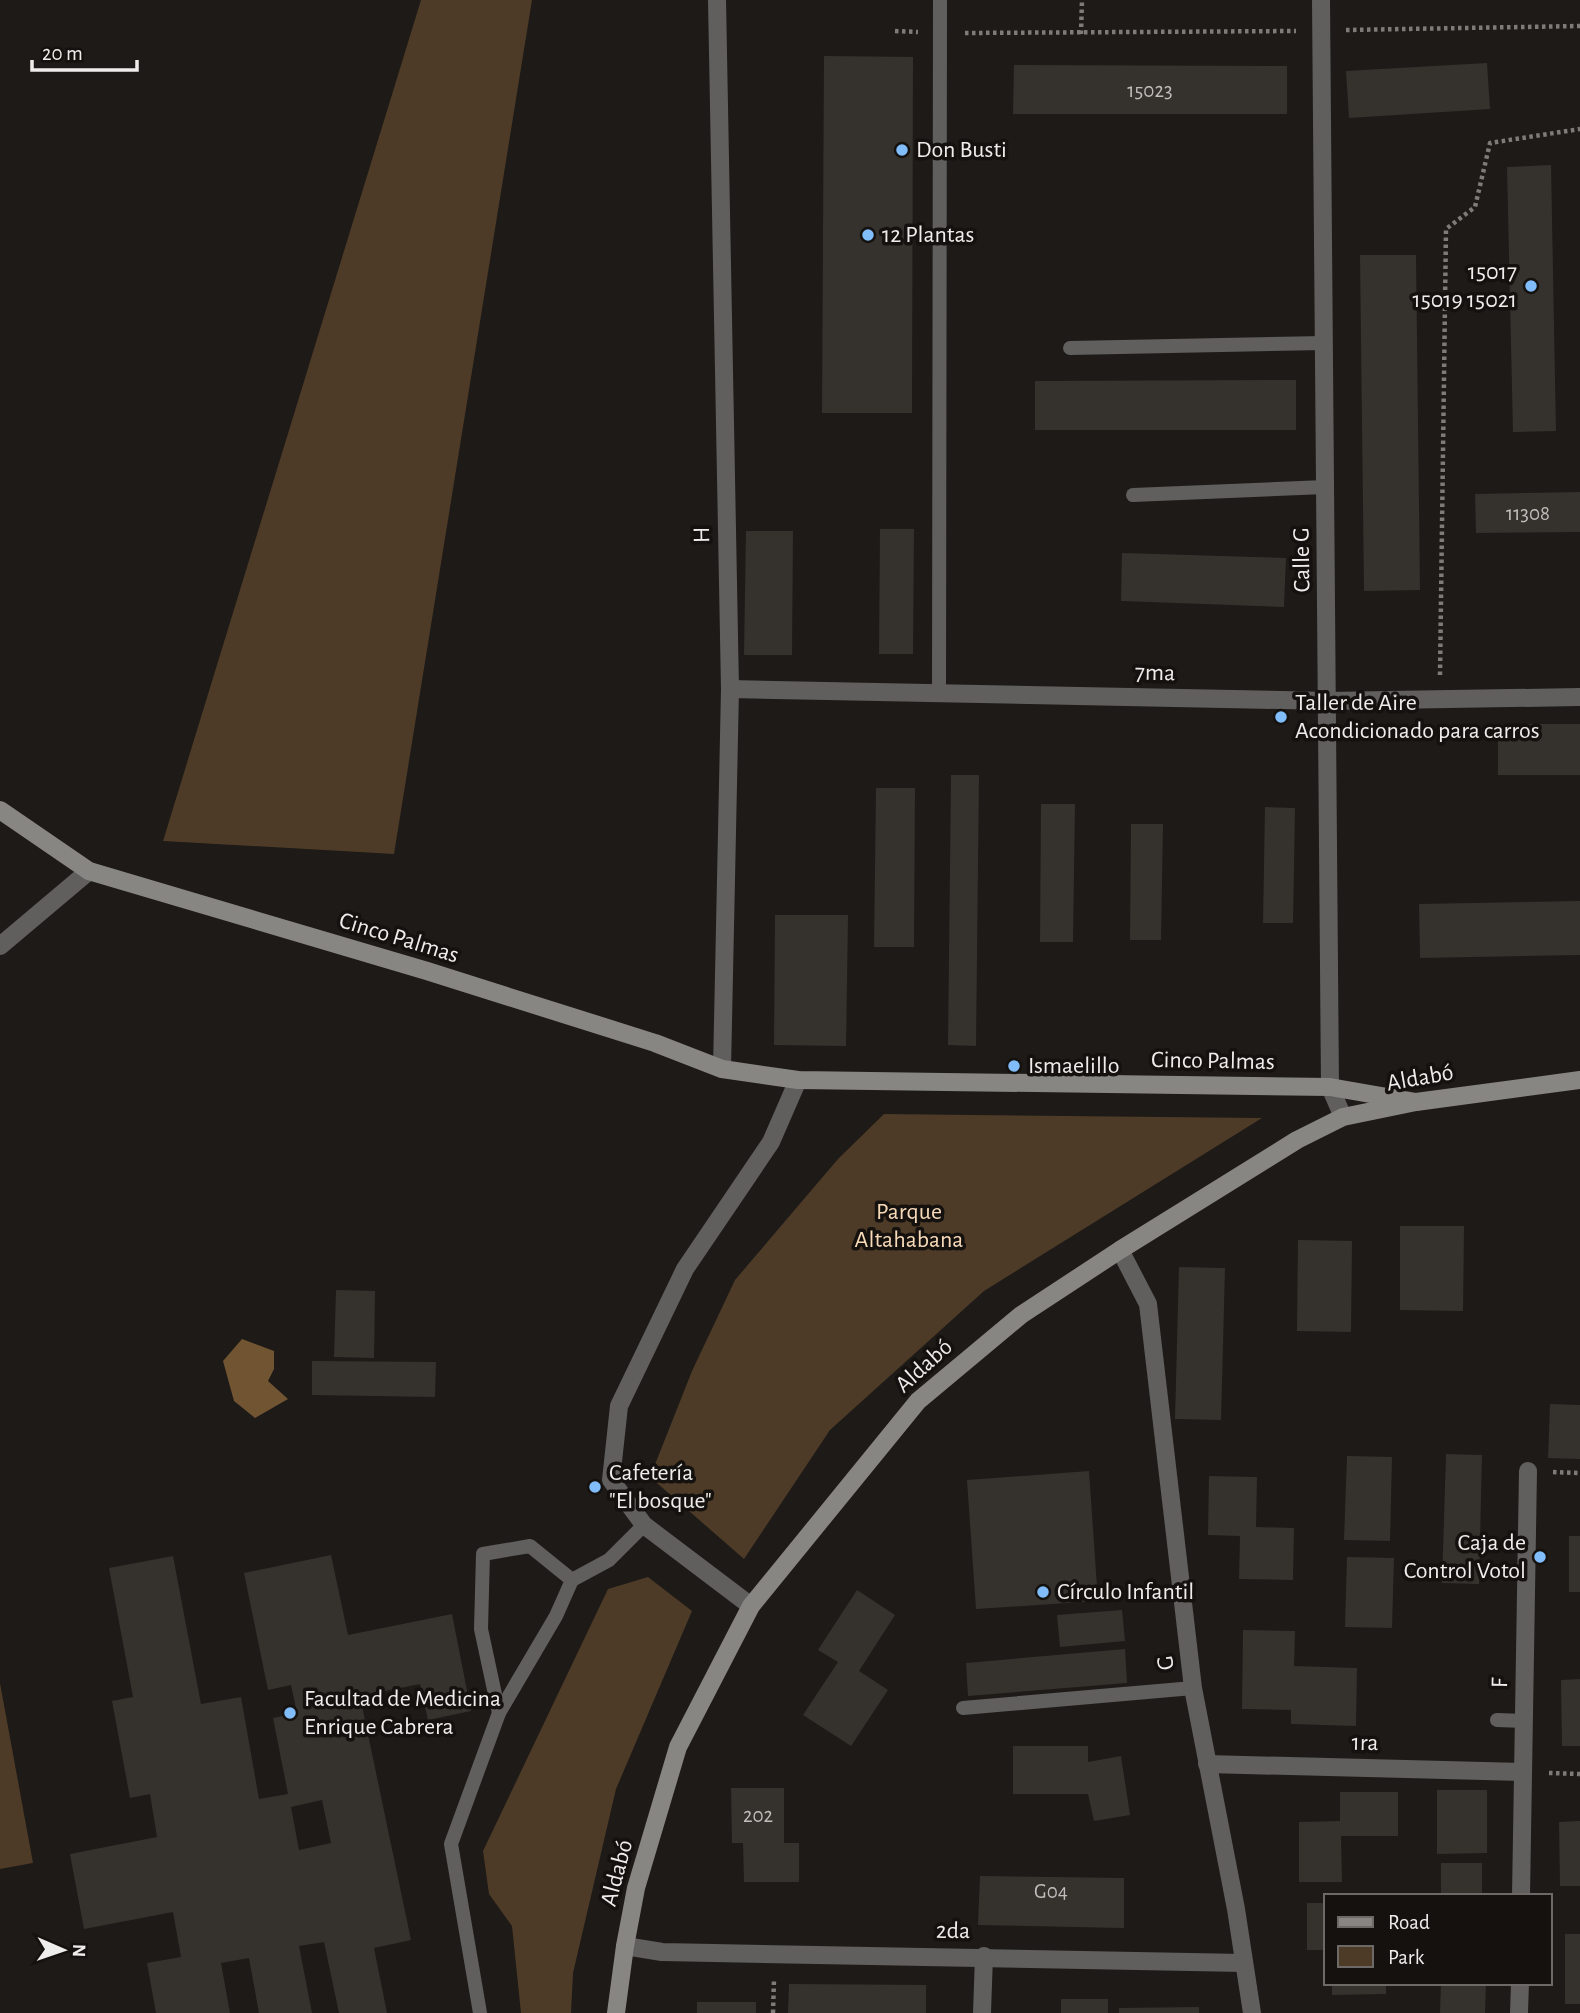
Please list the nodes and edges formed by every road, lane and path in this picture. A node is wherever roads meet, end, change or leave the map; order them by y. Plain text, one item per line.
1 (717, 0) edge
2 (940, 0) edge
3 (1082, 0) edge
4 (1321, 0) edge
5 (895, 31) dead end
6 (939, 33) junction
7 (1580, 129) edge
8 (1324, 343) junction
9 (1070, 348) dead end
10 (1325, 487) junction
11 (1133, 495) dead end
12 (730, 689) junction
13 (939, 694) junction
14 (1580, 696) edge
15 (1440, 699) junction
16 (1328, 701) junction
17 (0, 810) edge
18 (89, 871) junction
19 (0, 946) edge
20 (722, 1069) junction
21 (798, 1080) junction
22 (1580, 1080) edge
23 (1330, 1087) junction
24 (1416, 1102) junction
25 (1343, 1117) junction
26 (1120, 1250) junction
27 (1528, 1471) dead end
28 (644, 1525) junction
29 (572, 1580) junction
30 (751, 1606) junction
31 (1193, 1688) junction
32 (963, 1707) dead end
33 (499, 1713) junction
34 (1497, 1720) dead end
35 (1524, 1721) junction
36 (1207, 1764) junction
37 (1522, 1772) junction
38 (1521, 1894) edge
39 (625, 1946) junction
40 (984, 1956) junction
41 (1244, 1963) junction
42 (774, 1974) dead end
43 (1520, 1985) edge
44 (480, 2013) edge
45 (617, 2013) edge
46 (773, 2013) edge
47 (982, 2013) edge
48 (1252, 2013) edge
49 (1519, 2013) edge

1 - 12 street, H
2 - 6 lane
3 - 6 path
4 - 8 street, Calle G
5 - 6 path
6 - 13 lane
7 - 15 path
8 - 9 lane
8 - 10 street, Calle G
10 - 11 lane
10 - 16 street, Calle G
12 - 13 street, 7ma
12 - 20 street, H
13 - 16 street, 7ma
14 - 15 street, 7ma
15 - 16 street, 7ma
16 - 23 street, Calle G
17 - 18 street, Cinco Palmas
18 - 19 street
18 - 20 street, Cinco Palmas
20 - 21 street, Cinco Palmas
21 - 23 street, Cinco Palmas
21 - 28 street
22 - 24 street, Aldabó
23 - 24 street, Cinco Palmas
23 - 25 street, Calle G
24 - 25 street, Aldabó
25 - 26 street, Aldabó
26 - 30 street, Aldabó
26 - 31 street, G
27 - 35 street, F
28 - 29 lane
28 - 30 street
29 - 33 lane
29 - 33 lane
30 - 39 street, Aldabó
31 - 32 lane
31 - 36 street, G
33 - 44 lane
34 - 35 lane
35 - 37 street, F
36 - 37 street, 1ra
36 - 41 street, G
37 - 38 street, F
39 - 40 street, 2da
39 - 45 street, Aldabó
40 - 41 street, 2da
40 - 47 street
41 - 48 street, G
42 - 46 path
43 - 49 street

